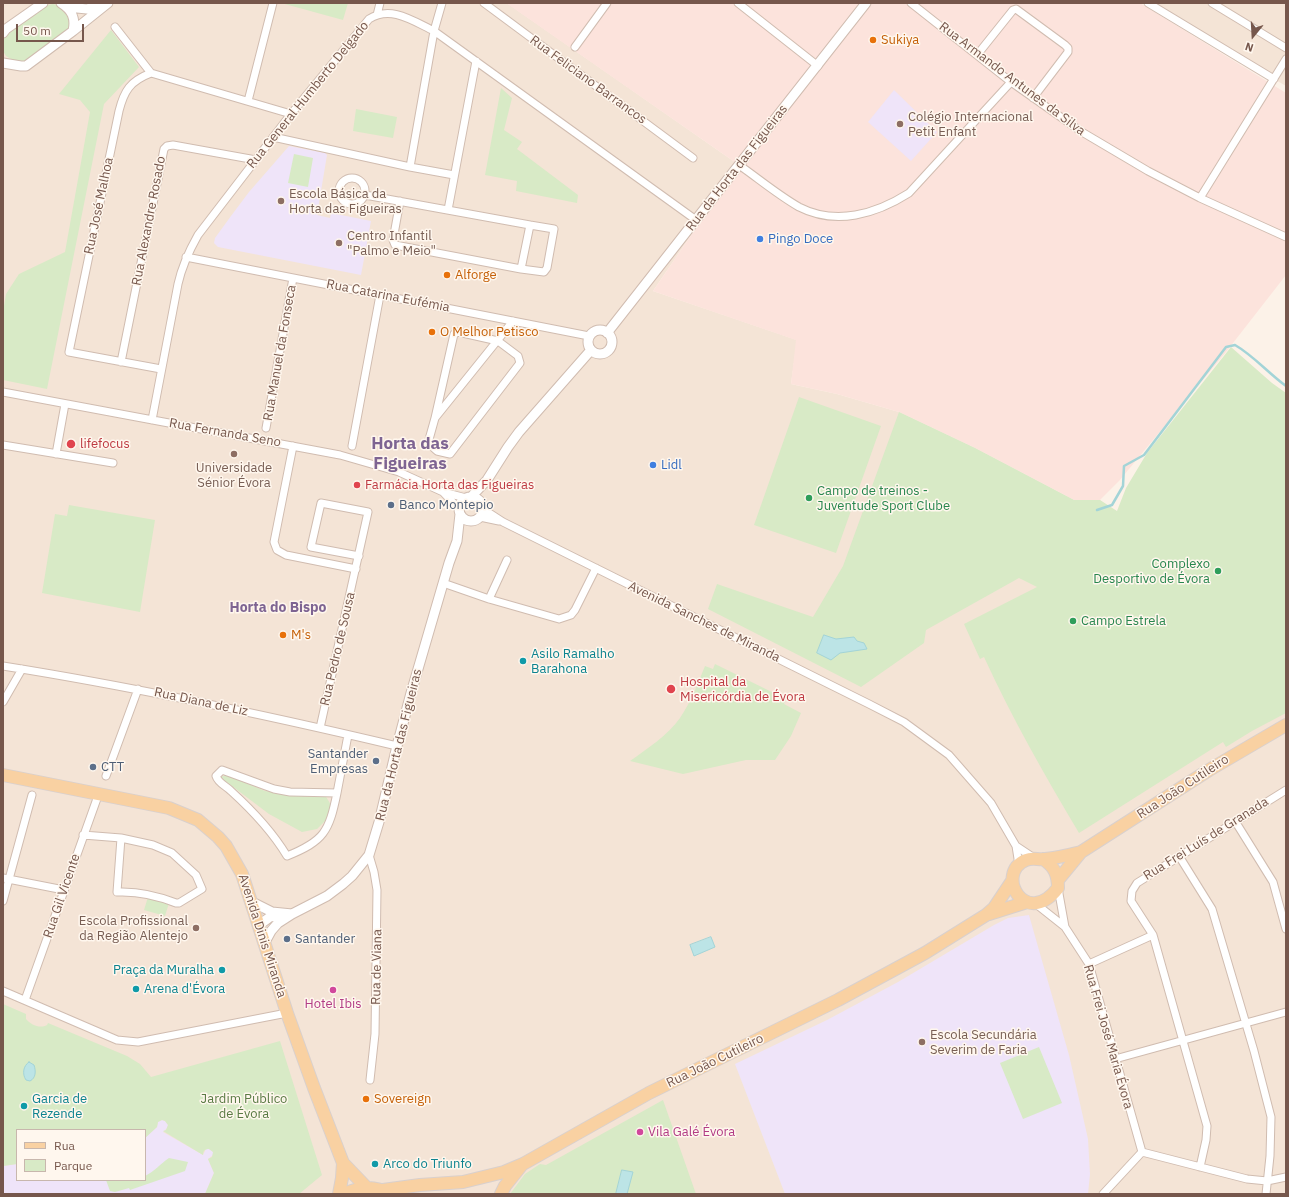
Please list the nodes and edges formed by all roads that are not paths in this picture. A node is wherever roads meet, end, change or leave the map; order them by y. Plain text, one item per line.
1 (43, 3) edge
2 (104, 3) edge
3 (108, 3) edge
4 (273, 3) edge
5 (380, 3) edge
6 (442, 3) edge
7 (484, 3) edge
8 (607, 3) edge
9 (738, 3) edge
10 (866, 3) edge
11 (911, 3) edge
12 (1148, 3) edge
13 (1212, 3) edge
14 (64, 5) edge
15 (377, 15) junction
16 (115, 27) dead end
17 (73, 31) junction
18 (434, 31) junction
19 (3, 33) edge
20 (575, 47) dead end
21 (1286, 48) edge
22 (977, 55) junction
23 (3, 57) edge
24 (1286, 58) edge
25 (476, 61) junction
26 (3, 63) edge
27 (15, 65) junction
28 (818, 66) junction
29 (151, 73) junction
30 (1274, 79) junction
31 (1011, 82) junction
32 (1033, 98) junction
33 (248, 101) junction
34 (291, 114) junction
35 (273, 137) junction
36 (693, 158) dead end
37 (256, 160) junction
38 (739, 165) junction
39 (410, 167) junction
40 (454, 175) junction
41 (365, 195) dead end
42 (1200, 198) junction
43 (400, 201) junction
44 (448, 210) junction
45 (696, 220) junction
46 (530, 225) junction
47 (1286, 237) edge
48 (186, 257) junction
49 (521, 269) junction
50 (293, 278) junction
51 (380, 295) junction
52 (513, 321) junction
53 (607, 333) junction
54 (589, 336) junction
55 (498, 341) junction
56 (591, 350) junction
57 (121, 362) junction
58 (161, 369) junction
59 (3, 392) edge
60 (65, 404) junction
61 (435, 418) junction
62 (152, 420) junction
63 (266, 428) dead end
64 (3, 445) edge
65 (293, 446) junction
66 (352, 446) dead end
67 (56, 454) junction
68 (113, 464) dead end
69 (487, 480) junction
70 (443, 492) junction
71 (468, 498) junction
72 (460, 512) junction
73 (479, 513) junction
74 (457, 541) junction
75 (359, 556) junction
76 (507, 560) dead end
77 (596, 568) junction
78 (356, 569) junction
79 (443, 584) junction
80 (489, 599) junction
81 (3, 666) edge
82 (22, 669) junction
83 (138, 689) junction
84 (3, 702) edge
85 (1286, 725) edge
86 (320, 728) junction
87 (348, 735) junction
88 (397, 746) junction
89 (3, 775) edge
90 (106, 776) dead end
91 (1286, 790) edge
92 (99, 793) junction
93 (337, 793) junction
94 (32, 795) dead end
95 (1235, 821) junction
96 (83, 835) junction
97 (121, 838) junction
98 (1016, 846) junction
99 (1081, 852) junction
100 (369, 855) junction
101 (1179, 856) junction
102 (1039, 859) junction
103 (1018, 865) junction
104 (6, 878) edge
105 (1012, 881) junction
106 (1058, 884) junction
107 (64, 890) junction
108 (3, 901) edge
109 (252, 902) junction
110 (1031, 903) junction
111 (292, 914) junction
112 (986, 915) junction
113 (259, 925) junction
114 (1065, 927) junction
115 (1286, 929) edge
116 (1153, 935) junction
117 (265, 942) junction
118 (1088, 964) junction
119 (3, 990) edge
120 (25, 1000) junction
121 (1286, 1012) edge
122 (287, 1013) junction
123 (1245, 1023) junction
124 (1182, 1041) junction
125 (1115, 1059) junction
126 (370, 1080) dead end
127 (1142, 1152) junction
128 (343, 1162) junction
129 (522, 1164) junction
130 (1200, 1167) junction
131 (1286, 1177) edge
132 (1267, 1181) junction
133 (435, 1184) junction
134 (367, 1188) junction
135 (387, 1192) edge
136 (339, 1194) edge
137 (345, 1194) edge
138 (420, 1194) edge
139 (501, 1194) edge
140 (1103, 1194) edge
141 (1266, 1194) edge

1 - 19 street
2 - 14 street
3 - 17 street
4 - 33 street
5 - 15 street
6 - 18 street
7 - 36 street, Rua Feliciano Barrancos
8 - 20 street
9 - 28 street
10 - 28 street, Rua da Horta das Figueiras
11 - 22 street, Rua Armando Antunes da Silva
12 - 30 street
13 - 21 street
14 - 17 street
15 - 18 street, Rua General Humberto Delgado
15 - 34 street, Rua General Humberto Delgado
16 - 29 street
17 - 27 street
18 - 25 street, Rua General Humberto Delgado
18 - 39 street
22 - 31 street, Rua Armando Antunes da Silva
22 - 32 street
23 - 27 street
24 - 30 street
25 - 40 street
25 - 45 street, Rua General Humberto Delgado
26 - 27 street
28 - 38 street, Rua da Horta das Figueiras
29 - 33 street
29 - 57 street, Rua José Malhoa
30 - 42 street
31 - 32 street, Rua Armando Antunes da Silva
31 - 38 street
32 - 42 street, Rua Armando Antunes da Silva
33 - 34 street
34 - 35 street, Rua General Humberto Delgado
35 - 37 street, Rua General Humberto Delgado
35 - 39 street
37 - 48 street, Rua General Humberto Delgado
37 - 57 street, Rua Alexandre Rosado
38 - 45 street, Rua da Horta das Figueiras
39 - 40 street
40 - 44 street
41 - 43 street
42 - 47 street, Rua Armando Antunes da Silva
43 - 44 street
43 - 49 street
44 - 46 street
45 - 53 street, Rua da Horta das Figueiras
46 - 49 street
46 - 49 street
48 - 50 street, Rua Catarina Eufémia
48 - 58 street, Rua General Humberto Delgado
50 - 51 street, Rua Catarina Eufémia
50 - 63 street, Rua Manuel da Fonseca
51 - 52 street, Rua Catarina Eufémia
51 - 66 street
52 - 54 street, Rua Catarina Eufémia
52 - 55 street
53 - 54 street
53 - 56 street
54 - 56 street
55 - 61 street
55 - 61 street
55 - 61 street
56 - 69 street, Rua da Horta das Figueiras
57 - 58 street
58 - 62 street, Rua General Humberto Delgado
59 - 60 street, Rua Fernanda Seno
60 - 62 street, Rua Fernanda Seno
60 - 67 street
62 - 65 street, Rua Fernanda Seno
64 - 67 street
65 - 70 street, Rua Fernanda Seno
65 - 78 street
67 - 68 street
69 - 71 street, Rua da Horta das Figueiras
69 - 73 street, Rua da Horta das Figueiras
70 - 71 street, Rua Fernanda Seno
70 - 72 street, Rua Fernanda Seno
71 - 72 street, Rua da Horta das Figueiras
71 - 73 street
72 - 73 street
72 - 74 street, Rua da Horta das Figueiras
73 - 74 street, Rua da Horta das Figueiras
73 - 77 street, Avenida Sanches de Miranda
74 - 79 street, Rua da Horta das Figueiras
75 - 75 street, Rua Pedro de Sousa
75 - 78 street, Rua Pedro de Sousa
76 - 80 street
77 - 80 street
77 - 98 street, Avenida Sanches de Miranda
78 - 86 street, Rua Pedro de Sousa
79 - 80 street
79 - 88 street, Rua da Horta das Figueiras
81 - 82 street, Rua Diana de Liz
82 - 83 street, Rua Diana de Liz
82 - 84 street
83 - 86 street, Rua Diana de Liz
83 - 90 street
85 - 99 main road, Rua João Cutileiro
86 - 87 street, Rua Diana de Liz
87 - 88 street, Rua Diana de Liz
87 - 93 street
88 - 100 street, Rua da Horta das Figueiras
89 - 92 main road, Avenida Dinis Miranda
91 - 95 street, Rua Frei Luís de Granada
92 - 96 street, Rua Gil Vicente
92 - 109 main road, Avenida Dinis Miranda
93 - 93 street
94 - 104 street
95 - 101 street, Rua Frei Luís de Granada
95 - 115 street
96 - 97 street
96 - 107 street, Rua Gil Vicente
97 - 97 street
98 - 102 street, Avenida Sanches de Miranda
98 - 103 street, Avenida Sanches de Miranda
99 - 102 main road, Rua João Cutileiro
99 - 106 main road, Rua João Cutileiro
100 - 111 street, Rua da Horta das Figueiras
100 - 126 street, Rua de Viana
101 - 116 street, Rua Frei Luís de Granada
101 - 123 street
102 - 103 main road, Rua João Cutileiro
102 - 106 main road
103 - 105 main road, Rua João Cutileiro
104 - 107 street
104 - 108 street
105 - 110 main road
105 - 112 main road, Rua João Cutileiro
106 - 110 main road, Rua João Cutileiro
106 - 114 street, Rua Frei José Maria Évora
107 - 120 street, Rua Gil Vicente
109 - 111 street
109 - 113 main road, Avenida Dinis Miranda
110 - 112 main road, Rua João Cutileiro
110 - 114 street, Rua Frei José Maria Évora
111 - 113 street, Rua da Horta das Figueiras
111 - 117 street, Rua da Horta das Figueiras
112 - 129 main road, Rua João Cutileiro
113 - 117 main road, Avenida Dinis Miranda
114 - 118 street, Rua Frei José Maria Évora
116 - 118 street
116 - 124 street, Rua Frei Luís de Granada
117 - 122 main road, Avenida Dinis Miranda
118 - 125 street, Rua Frei José Maria Évora
119 - 120 street
120 - 122 street
121 - 123 street
122 - 128 main road, Avenida Dinis Miranda
123 - 124 street
123 - 132 street
124 - 125 street
124 - 130 street, Rua Frei Luís de Granada
125 - 127 street, Rua Frei José Maria Évora
127 - 130 street
127 - 140 street
128 - 134 main road, Avenida Dinis Miranda
128 - 136 main road, Avenida Dinis Miranda
129 - 133 main road, Rua João Cutileiro
129 - 139 main road
130 - 132 street
131 - 132 street
132 - 141 street
133 - 135 main road, Rua João Cutileiro
133 - 138 main road, Rua João Cutileiro
134 - 135 main road, Rua João Cutileiro
134 - 137 main road

